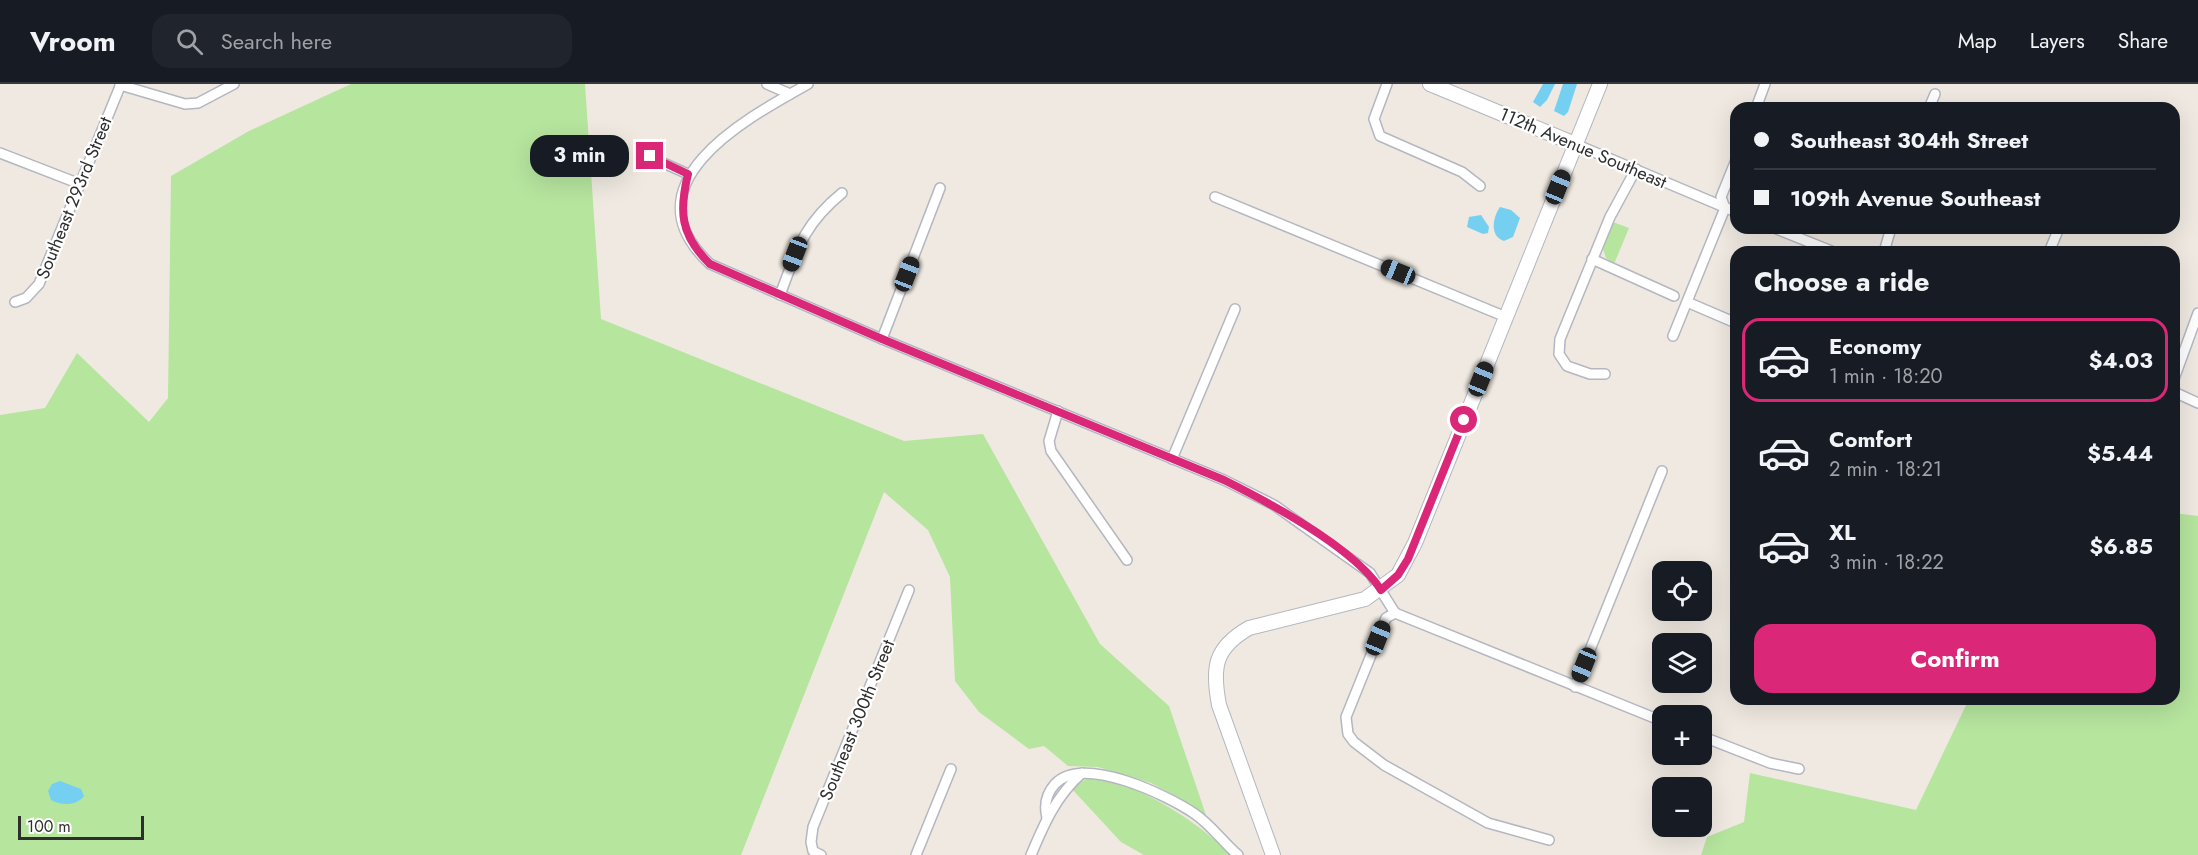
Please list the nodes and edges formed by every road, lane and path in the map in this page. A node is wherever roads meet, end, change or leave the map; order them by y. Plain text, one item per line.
1 (234, 84) edge
2 (766, 84) edge
3 (808, 84) edge
4 (1387, 84) edge
5 (1430, 84) edge
6 (1600, 84) edge
7 (1765, 84) edge
8 (121, 85) edge
9 (790, 94) junction
10 (1935, 94) dead end
11 (1758, 102) edge
12 (1932, 102) edge
13 (1575, 144) junction
14 (0, 153) edge
15 (650, 156) dead end
16 (1636, 169) junction
17 (688, 174) junction
18 (1730, 175) edge
19 (80, 184) junction
20 (1480, 186) dead end
21 (940, 188) dead end
22 (842, 193) dead end
23 (1215, 197) dead end
24 (1725, 208) junction
25 (1730, 210) edge
26 (1789, 234) edge
27 (1819, 246) edge
28 (1592, 259) junction
29 (780, 295) junction
30 (1674, 296) dead end
31 (15, 302) dead end
32 (1687, 302) junction
33 (1234, 309) dead end
34 (2198, 314) edge
35 (1506, 317) junction
36 (1730, 320) edge
37 (1673, 336) dead end
38 (882, 339) junction
39 (2180, 363) edge
40 (1605, 374) dead end
41 (2180, 395) edge
42 (2198, 403) edge
43 (1058, 411) junction
44 (1172, 459) junction
45 (1662, 471) dead end
46 (1127, 560) dead end
47 (909, 590) dead end
48 (1381, 590) junction
49 (1395, 613) junction
50 (1575, 687) junction
51 (1652, 717) edge
52 (1712, 740) edge
53 (1799, 769) dead end
54 (951, 770) dead end
55 (1082, 773) junction
56 (1047, 818) junction
57 (1549, 840) dead end
58 (817, 853) edge
59 (916, 855) edge
60 (1031, 855) edge
61 (1238, 855) edge
62 (1273, 855) edge

1 - 8 street
2 - 9 street
3 - 9 street
4 - 20 street
5 - 13 street, 112th Avenue Southeast
6 - 13 street
7 - 11 street
8 - 19 street, Southeast 293rd Street
9 - 17 street
10 - 12 street
13 - 16 street, 112th Avenue Southeast
13 - 35 street
14 - 19 street
15 - 17 street
16 - 24 street, 112th Avenue Southeast
16 - 28 street
17 - 29 street
18 - 24 street
19 - 31 street, Southeast 293rd Street
21 - 38 street
22 - 29 street
23 - 35 street
24 - 25 street, 112th Avenue Southeast
24 - 32 street
26 - 27 street
28 - 30 street
28 - 40 street
29 - 38 street
32 - 36 street
32 - 37 street
33 - 44 street
34 - 39 street
35 - 48 street
38 - 43 street
41 - 42 street
43 - 44 street
43 - 46 street
44 - 48 street
45 - 50 street
47 - 58 street, Southeast 300th Street
48 - 49 street
48 - 62 street
49 - 50 street
49 - 57 street
50 - 51 street
52 - 53 street
54 - 59 street
55 - 56 street
55 - 56 street
55 - 61 street
56 - 60 street

